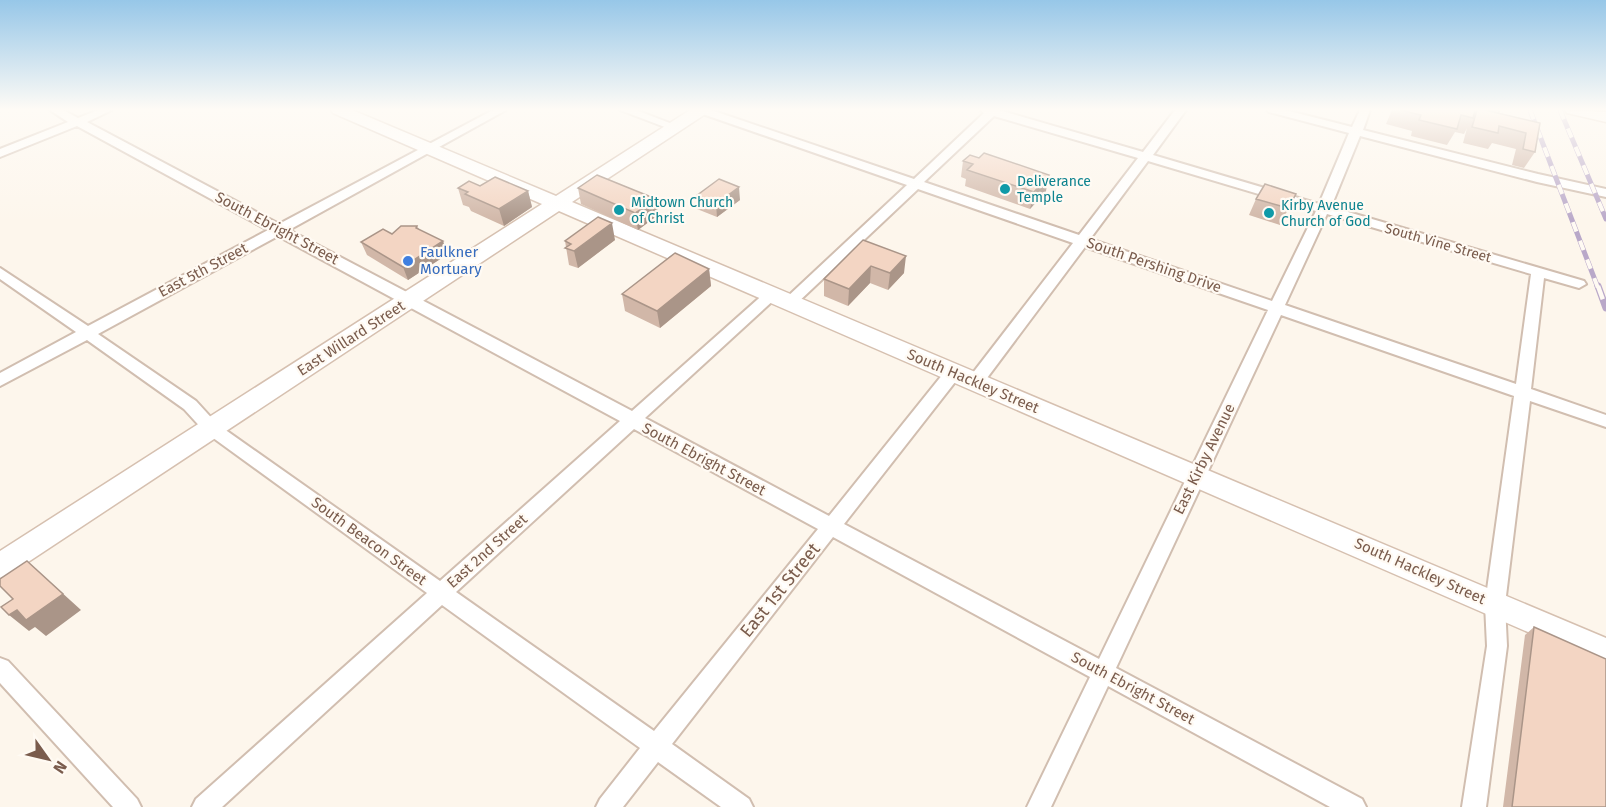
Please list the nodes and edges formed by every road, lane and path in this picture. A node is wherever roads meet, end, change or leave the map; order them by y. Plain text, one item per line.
1 (125, 148) edge
2 (426, 148) edge
3 (642, 148) edge
4 (810, 148) edge
5 (953, 148) edge
6 (1114, 148) edge
7 (1152, 148) edge
8 (1348, 148) edge
9 (1420, 148) edge
10 (429, 149) junction
11 (1145, 157) junction
12 (916, 184) junction
13 (1606, 193) edge
14 (557, 203) junction
15 (1323, 210) junction
16 (279, 229) junction
17 (1083, 241) junction
18 (0, 272) edge
19 (1538, 273) junction
20 (1579, 284) dead end
21 (780, 298) junction
22 (408, 300) junction
23 (1276, 307) junction
24 (87, 333) junction
25 (953, 373) junction
26 (0, 380) edge
27 (975, 382) junction
28 (1522, 391) junction
29 (632, 420) junction
30 (1606, 421) edge
31 (211, 428) junction
32 (1195, 476) junction
33 (831, 527) junction
34 (0, 566) edge
35 (441, 593) junction
36 (1494, 604) junction
37 (1606, 652) edge
38 (0, 668) edge
39 (1103, 673) junction
40 (656, 746) junction
41 (129, 807) edge
42 (204, 807) edge
43 (608, 807) edge
44 (741, 807) edge
45 (1039, 807) edge
46 (1354, 807) edge
47 (1474, 807) edge

1 - 16 street, South Ebright Street
2 - 10 street, South Hackley Street
3 - 14 street, East Willard Street
4 - 12 street, South Pershing Drive
5 - 12 street, East 2nd Street
6 - 11 street, South Vine Street
7 - 11 street
8 - 15 street, East Kirby Avenue
9 - 13 street
10 - 14 street, South Hackley Street
10 - 16 street, East 5th Street
11 - 15 street, South Vine Street
11 - 17 street
12 - 17 street, South Pershing Drive
12 - 21 street, East 2nd Street
14 - 21 street, South Hackley Street
14 - 22 street, East Willard Street
15 - 19 street, South Vine Street
15 - 23 street, East Kirby Avenue
16 - 22 street, South Ebright Street
16 - 24 street, East 5th Street
17 - 23 street, South Pershing Drive
17 - 27 street
18 - 24 street, South Beacon Street
19 - 20 street, South Vine Street
19 - 28 street
21 - 25 street, South Hackley Street
21 - 29 street, East 2nd Street
22 - 29 street, South Ebright Street
22 - 31 street, East Willard Street
23 - 28 street, South Pershing Drive
23 - 32 street, East Kirby Avenue
24 - 26 street, East 5th Street
24 - 31 street, South Beacon Street
25 - 27 street, South Hackley Street
25 - 33 street, East 1st Street
27 - 32 street, South Hackley Street
28 - 30 street, South Pershing Drive
28 - 36 street
29 - 33 street, South Ebright Street
29 - 35 street, East 2nd Street
31 - 34 street, East Willard Street
31 - 35 street, South Beacon Street
32 - 36 street, South Hackley Street
32 - 39 street, East Kirby Avenue
33 - 39 street, South Ebright Street
33 - 40 street, East 1st Street
35 - 40 street, South Beacon Street
35 - 42 street, East 2nd Street
36 - 37 street, South Hackley Street
36 - 47 street
38 - 41 street
39 - 45 street, East Kirby Avenue
39 - 46 street, South Ebright Street
40 - 43 street, East 1st Street
40 - 44 street, South Beacon Street

